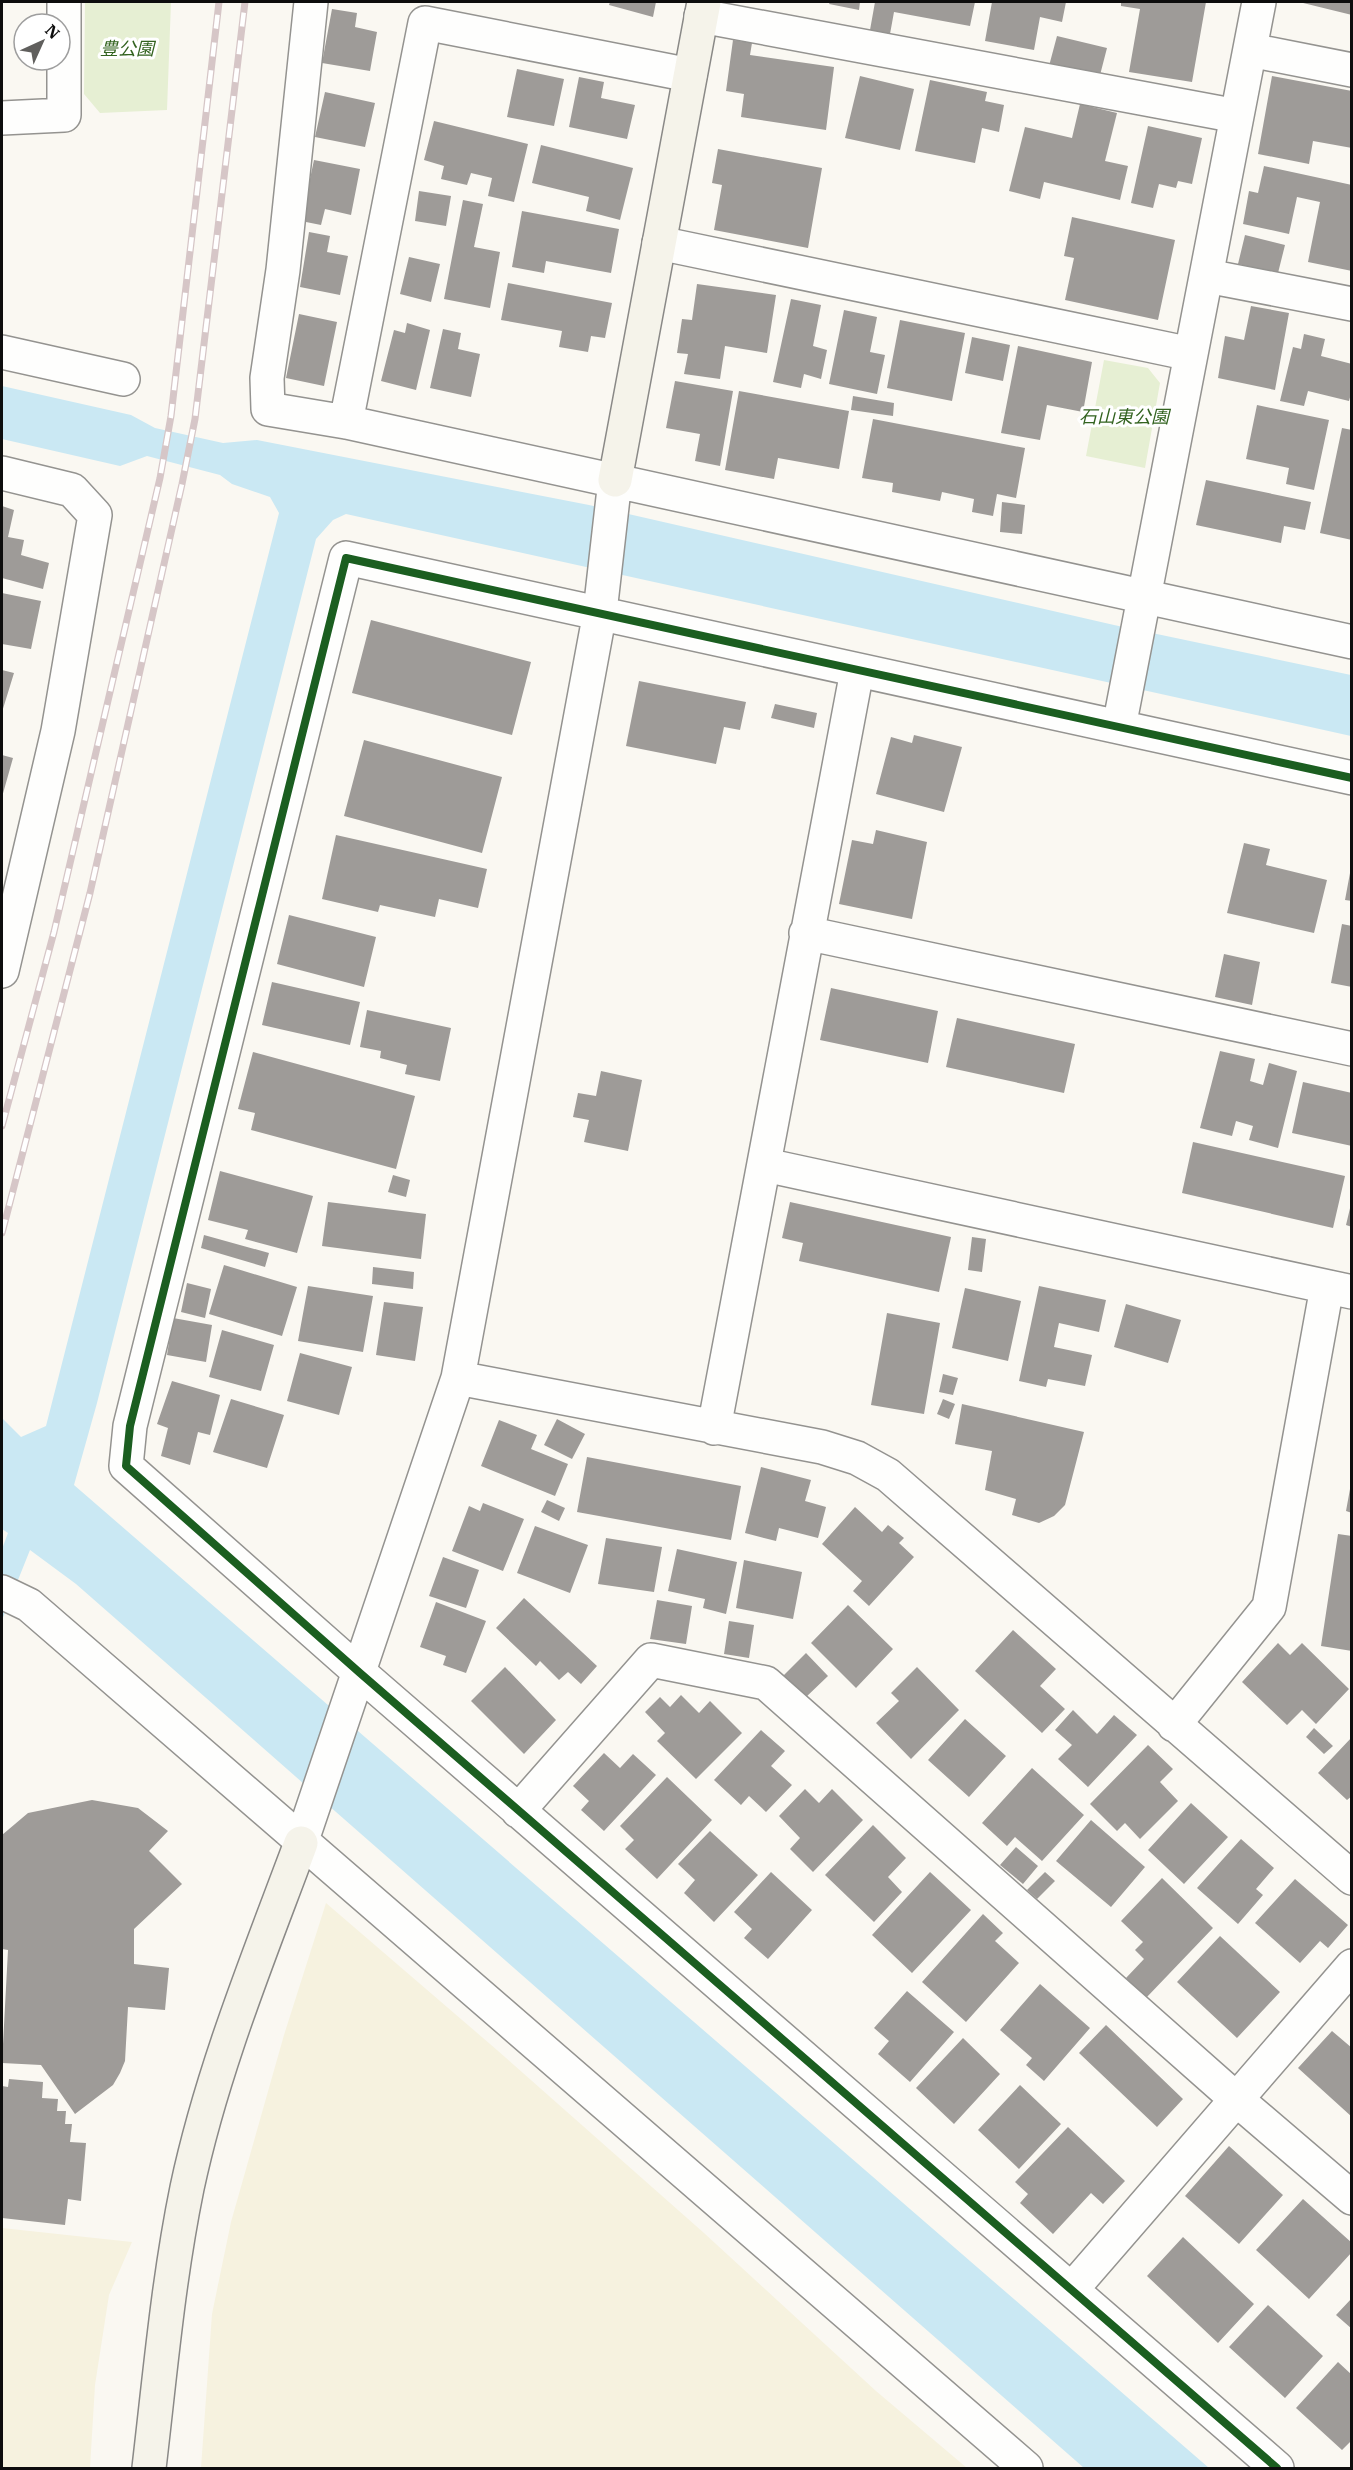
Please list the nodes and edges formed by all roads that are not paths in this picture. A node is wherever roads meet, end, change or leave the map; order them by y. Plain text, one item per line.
1 (64, 2) edge
2 (311, 2) edge
3 (1259, 2) edge
4 (703, 9) edge
5 (1250, 50) junction
6 (1352, 70) edge
7 (690, 75) junction
8 (1237, 116) junction
9 (2, 118) edge
10 (659, 243) junction
11 (1207, 276) junction
12 (1352, 304) edge
13 (2, 352) edge
14 (1191, 354) junction
15 (123, 379) dead end
16 (346, 422) junction
17 (2, 473) edge
18 (614, 493) junction
19 (602, 597) junction
20 (1141, 610) junction
21 (1352, 642) edge
22 (857, 671) junction
23 (1119, 727) junction
24 (1352, 778) edge
25 (806, 933) junction
26 (2, 971) edge
27 (1352, 1049) edge
28 (765, 1165) junction
29 (1339, 1290) edge
30 (458, 1378) junction
31 (714, 1428) junction
32 (15, 1599) edge
33 (355, 1686) junction
34 (1174, 1725) junction
35 (518, 1810) junction
36 (302, 1843) junction
37 (1352, 1878) edge
38 (1352, 1966) edge
39 (1236, 2099) junction
40 (1352, 2198) edge
41 (1072, 2289) junction
42 (149, 2469) edge
43 (1026, 2469) edge
44 (1277, 2469) edge

1 - 9 street
2 - 16 street
3 - 5 street
4 - 7 street
4 - 8 street
5 - 6 street
5 - 8 street
7 - 10 street
7 - 16 street
8 - 11 street
10 - 14 street
10 - 18 street
11 - 12 street
11 - 14 street
13 - 15 street
14 - 20 street
16 - 18 street
17 - 26 street
18 - 19 street
18 - 20 street
19 - 22 street
19 - 30 street
19 - 33 street
20 - 21 street
20 - 23 street
22 - 23 street
22 - 25 street
23 - 24 street
25 - 27 street
25 - 28 street
28 - 29 street
28 - 31 street
29 - 34 street
30 - 31 street
30 - 33 street
31 - 34 street
32 - 36 street
33 - 35 street
33 - 36 street
34 - 37 street
35 - 39 street
35 - 41 street
36 - 42 street
36 - 43 street
38 - 39 street
39 - 40 street
39 - 41 street
41 - 44 street

